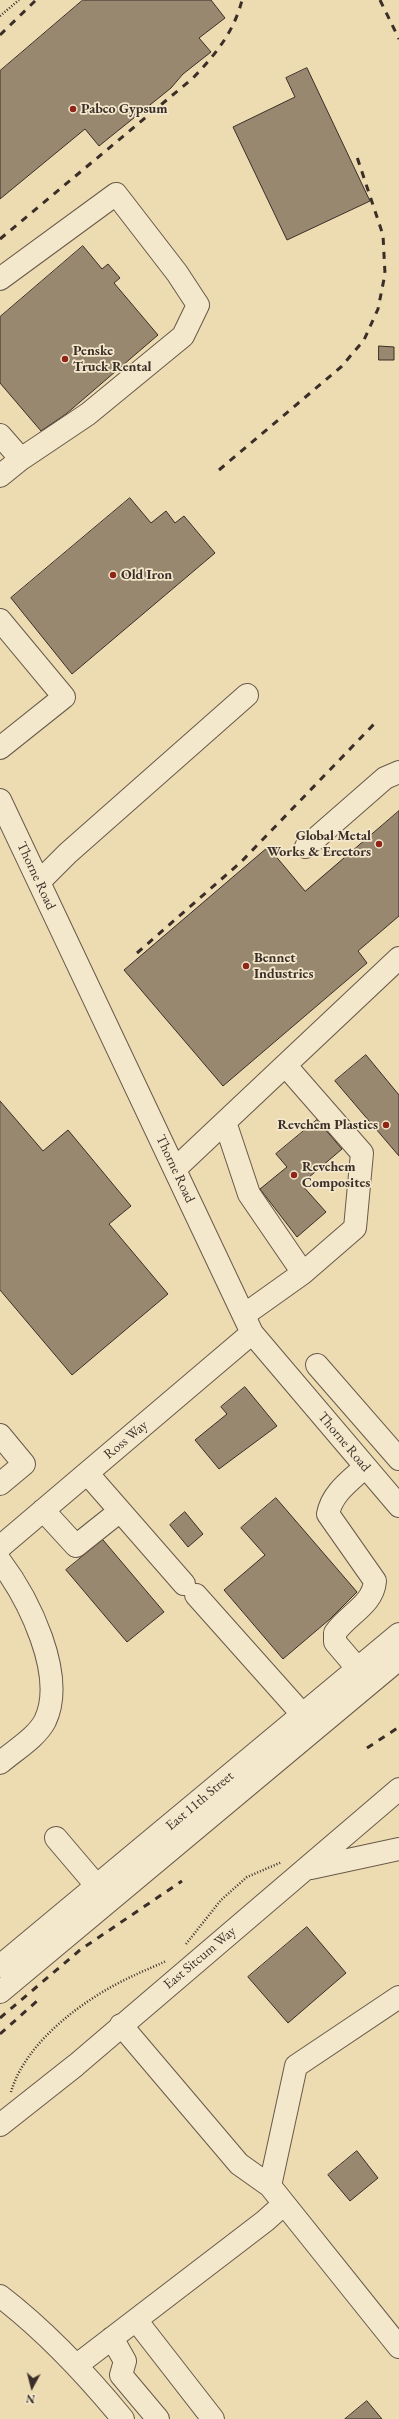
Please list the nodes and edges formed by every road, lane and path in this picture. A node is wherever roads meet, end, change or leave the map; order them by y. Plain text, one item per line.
1 (19, 0) edge
2 (0, 16) edge
3 (0, 279) edge
4 (0, 435) edge
5 (21, 459) junction
6 (0, 476) edge
7 (0, 620) edge
8 (247, 694) dead end
9 (0, 748) edge
10 (399, 772) edge
11 (0, 800) edge
12 (306, 847) dead end
13 (39, 882) junction
14 (399, 958) edge
15 (286, 1066) junction
16 (224, 1122) junction
17 (175, 1169) junction
18 (303, 1273) junction
19 (248, 1324) junction
20 (317, 1365) dead end
21 (0, 1435) edge
22 (399, 1458) edge
23 (365, 1467) junction
24 (87, 1473) junction
25 (0, 1484) edge
26 (399, 1506) edge
27 (43, 1510) junction
28 (120, 1511) junction
29 (0, 1547) edge
30 (0, 1561) edge
31 (399, 1634) edge
32 (399, 1659) edge
33 (358, 1668) junction
34 (303, 1715) junction
35 (0, 1762) edge
36 (399, 1789) edge
37 (56, 1838) dead end
38 (399, 1849) edge
39 (284, 1862) dead end
40 (306, 1869) junction
41 (96, 1885) junction
42 (181, 1949) dead end
43 (172, 1958) dead end
44 (0, 1966) edge
45 (0, 1992) edge
46 (396, 2005) edge
47 (122, 2025) junction
48 (10, 2096) dead end
49 (0, 2125) edge
50 (270, 2186) junction
51 (284, 2204) junction
52 (0, 2296) edge
53 (136, 2320) junction
54 (112, 2338) junction
55 (399, 2347) edge
56 (77, 2365) junction
57 (123, 2419) edge
58 (158, 2419) edge
59 (213, 2419) edge

1 - 2 path
3 - 5 street
4 - 5 street
5 - 6 street
7 - 9 street
8 - 13 street
10 - 12 street
11 - 13 street, Thorne Road
13 - 17 street, Thorne Road
14 - 15 street
15 - 16 street
15 - 18 street, Ross Way
16 - 17 street
16 - 18 street
17 - 19 street, Thorne Road
18 - 19 street, Ross Way
19 - 23 street, Thorne Road
19 - 24 street, Ross Way
20 - 22 street
21 - 25 street
23 - 26 street, Thorne Road
23 - 33 street
24 - 27 street, Ross Way
24 - 28 street
27 - 28 street
27 - 29 street, Ross Way
28 - 34 street
30 - 35 street
31 - 33 street, East 11th Street
32 - 45 street
33 - 34 street, East 11th Street
34 - 41 street, East 11th Street
36 - 40 street, East Sitcum Way
37 - 41 street
38 - 40 street
39 - 42 path
40 - 47 street, East Sitcum Way
41 - 44 street, East 11th Street
43 - 48 path
46 - 50 street
47 - 49 street, East Sitcum Way
47 - 50 street
50 - 51 street
51 - 53 street
51 - 55 street
52 - 56 street
53 - 54 street
53 - 59 street
54 - 56 street
54 - 58 street
56 - 57 street

